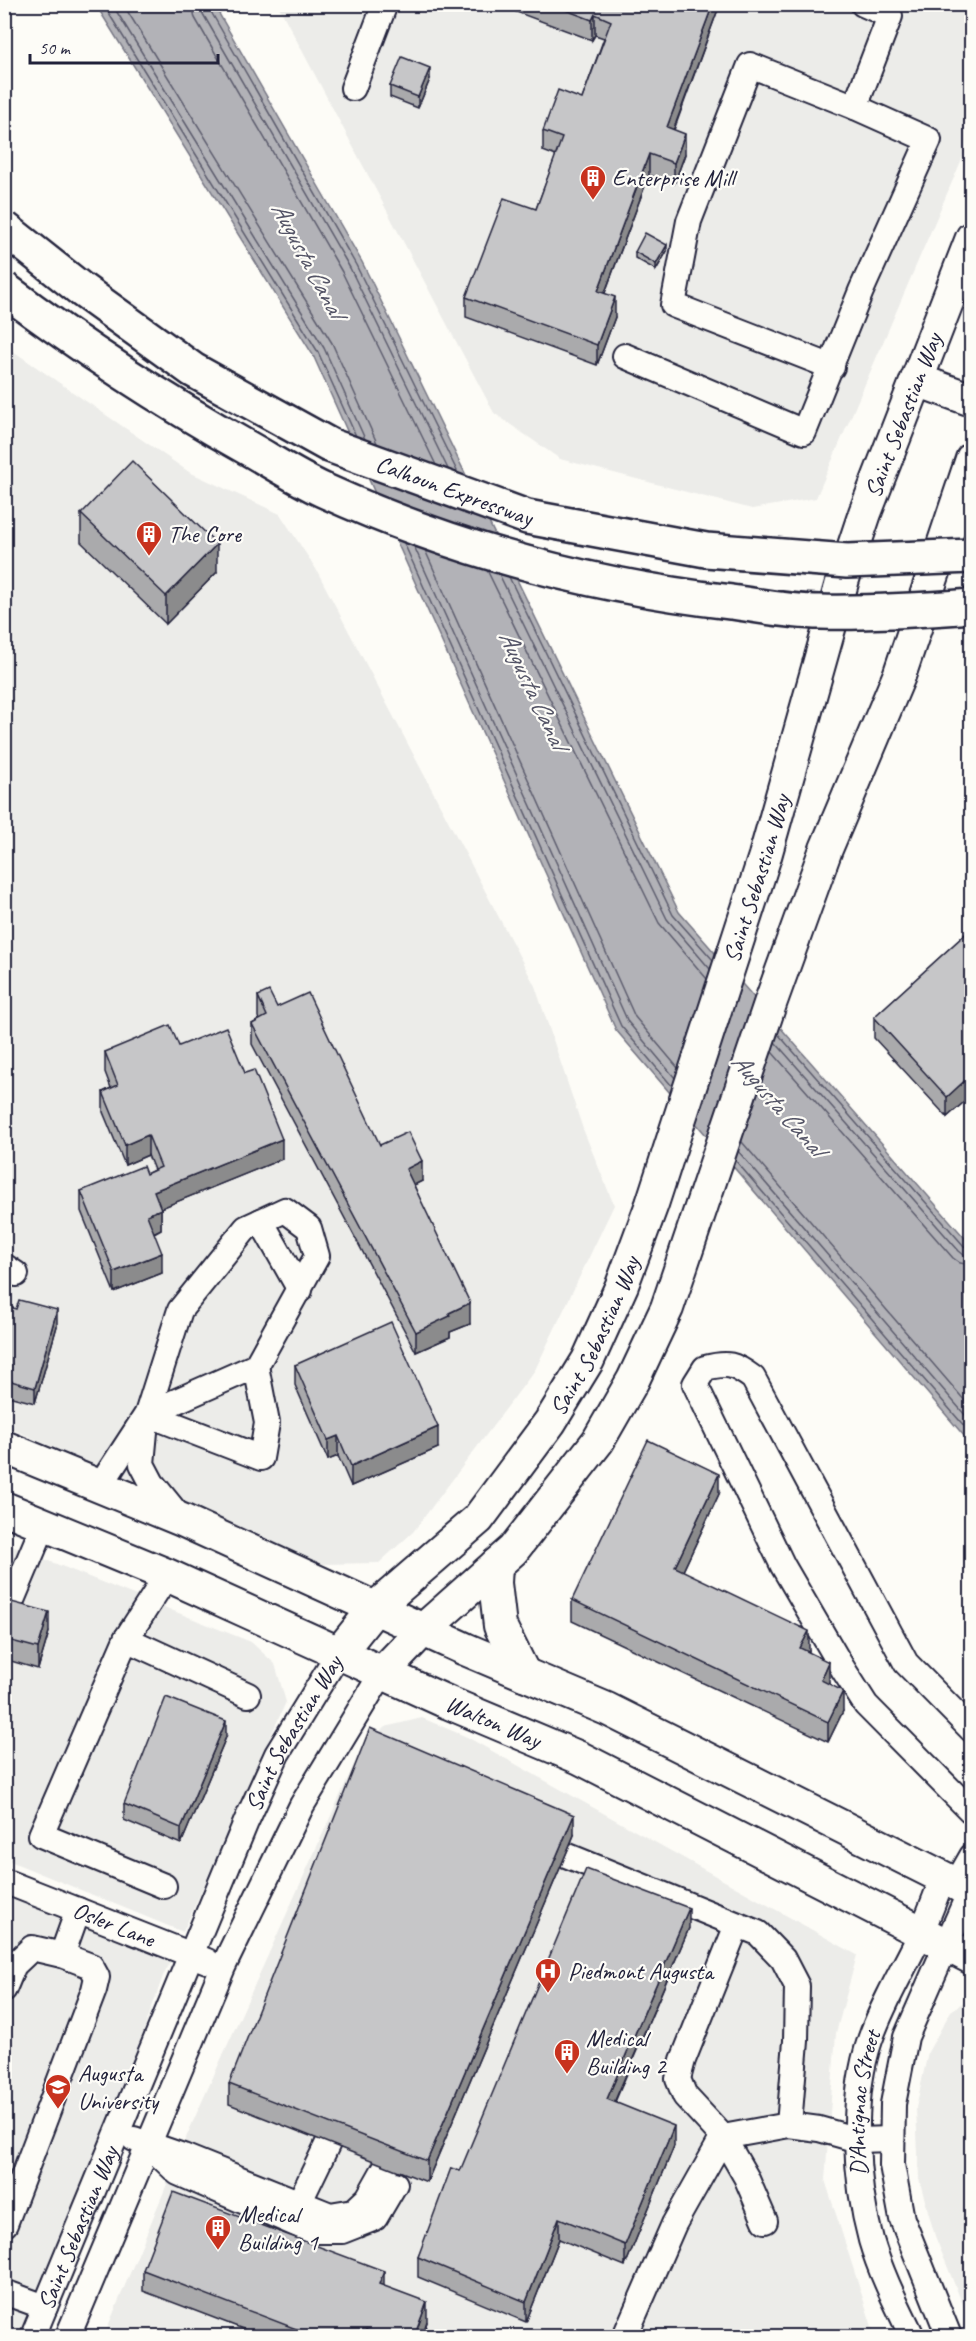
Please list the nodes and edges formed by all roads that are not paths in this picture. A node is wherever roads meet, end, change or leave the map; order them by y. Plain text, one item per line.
1 (385, 4) edge
2 (863, 4) edge
3 (353, 88) dead end
4 (855, 107) junction
5 (4, 228) edge
6 (972, 238) edge
7 (4, 289) edge
8 (625, 356) dead end
9 (832, 368) junction
10 (917, 380) junction
11 (972, 400) edge
12 (972, 459) edge
13 (972, 556) edge
14 (972, 606) edge
15 (261, 1221) junction
16 (300, 1290) junction
17 (256, 1366) junction
18 (147, 1414) junction
19 (4, 1447) edge
20 (100, 1486) junction
21 (4, 1508) edge
22 (182, 1520) junction
23 (44, 1524) junction
24 (505, 1558) junction
25 (167, 1575) junction
26 (375, 1608) junction
27 (4, 1619) edge
28 (423, 1630) junction
29 (126, 1639) junction
30 (339, 1653) junction
31 (382, 1673) junction
32 (524, 1674) junction
33 (248, 1695) dead end
34 (972, 1730) edge
35 (972, 1812) edge
36 (566, 1855) edge
37 (972, 1856) edge
38 (4, 1881) edge
39 (164, 1886) dead end
40 (960, 1886) edge
41 (78, 1910) junction
42 (737, 1924) junction
43 (946, 1945) edge
44 (62, 1955) junction
45 (191, 1955) junction
46 (223, 1967) junction
47 (4, 1989) edge
48 (789, 2125) junction
49 (118, 2132) junction
50 (723, 2137) junction
51 (892, 2139) junction
52 (858, 2140) junction
53 (327, 2143) edge
54 (148, 2145) junction
55 (299, 2203) junction
56 (765, 2221) dead end
57 (5, 2224) edge
58 (4, 2292) edge
59 (45, 2307) junction
60 (33, 2337) edge
61 (69, 2337) edge
62 (625, 2337) edge
63 (912, 2337) edge
64 (949, 2337) edge

1 - 3 street
2 - 4 street
4 - 9 street
4 - 9 street
5 - 13 highway, Calhoun Expressway, bridge
6 - 10 main road, Saint Sebastian Way
7 - 14 highway, Calhoun Expressway, bridge
8 - 9 street
10 - 11 main road
10 - 26 main road, Saint Sebastian Way, bridge
12 - 24 main road, Saint Sebastian Way, bridge
15 - 16 street
15 - 16 street
15 - 18 street
16 - 17 street
17 - 18 street
17 - 18 street
18 - 20 street
18 - 22 street
19 - 20 main road
20 - 22 main road
21 - 23 main road, Walton Way
22 - 26 main road
23 - 25 main road, Walton Way
23 - 27 street
24 - 28 main road, Saint Sebastian Way
24 - 32 main road
25 - 29 street
25 - 30 main road, Walton Way
26 - 28 main road
26 - 30 main road, Saint Sebastian Way
28 - 31 main road, Saint Sebastian Way
28 - 32 main road
29 - 33 street
29 - 39 street
30 - 31 main road, Walton Way
30 - 45 street, Saint Sebastian Way
31 - 43 main road, Walton Way
31 - 46 street, Saint Sebastian Way
32 - 40 main road
34 - 35 street
36 - 42 street
37 - 40 street, D'Antignac Street
38 - 41 street, Osler Lane
40 - 43 street, D'Antignac Street
41 - 44 street
41 - 45 street, Osler Lane
42 - 48 street
42 - 50 street
43 - 51 street, D'Antignac Street
43 - 52 street, D'Antignac Street
44 - 47 street
44 - 57 street
45 - 46 street, Osler Lane
45 - 49 street, Saint Sebastian Way
46 - 54 street, Saint Sebastian Way
48 - 50 street
48 - 52 street
49 - 54 street
49 - 59 street, Saint Sebastian Way
50 - 56 street
50 - 62 street
51 - 52 street
51 - 64 street, D'Antignac Street
52 - 63 street, D'Antignac Street
53 - 55 street
54 - 55 street
54 - 55 street
54 - 61 street, Saint Sebastian Way
58 - 59 street
59 - 60 street, Saint Sebastian Way

